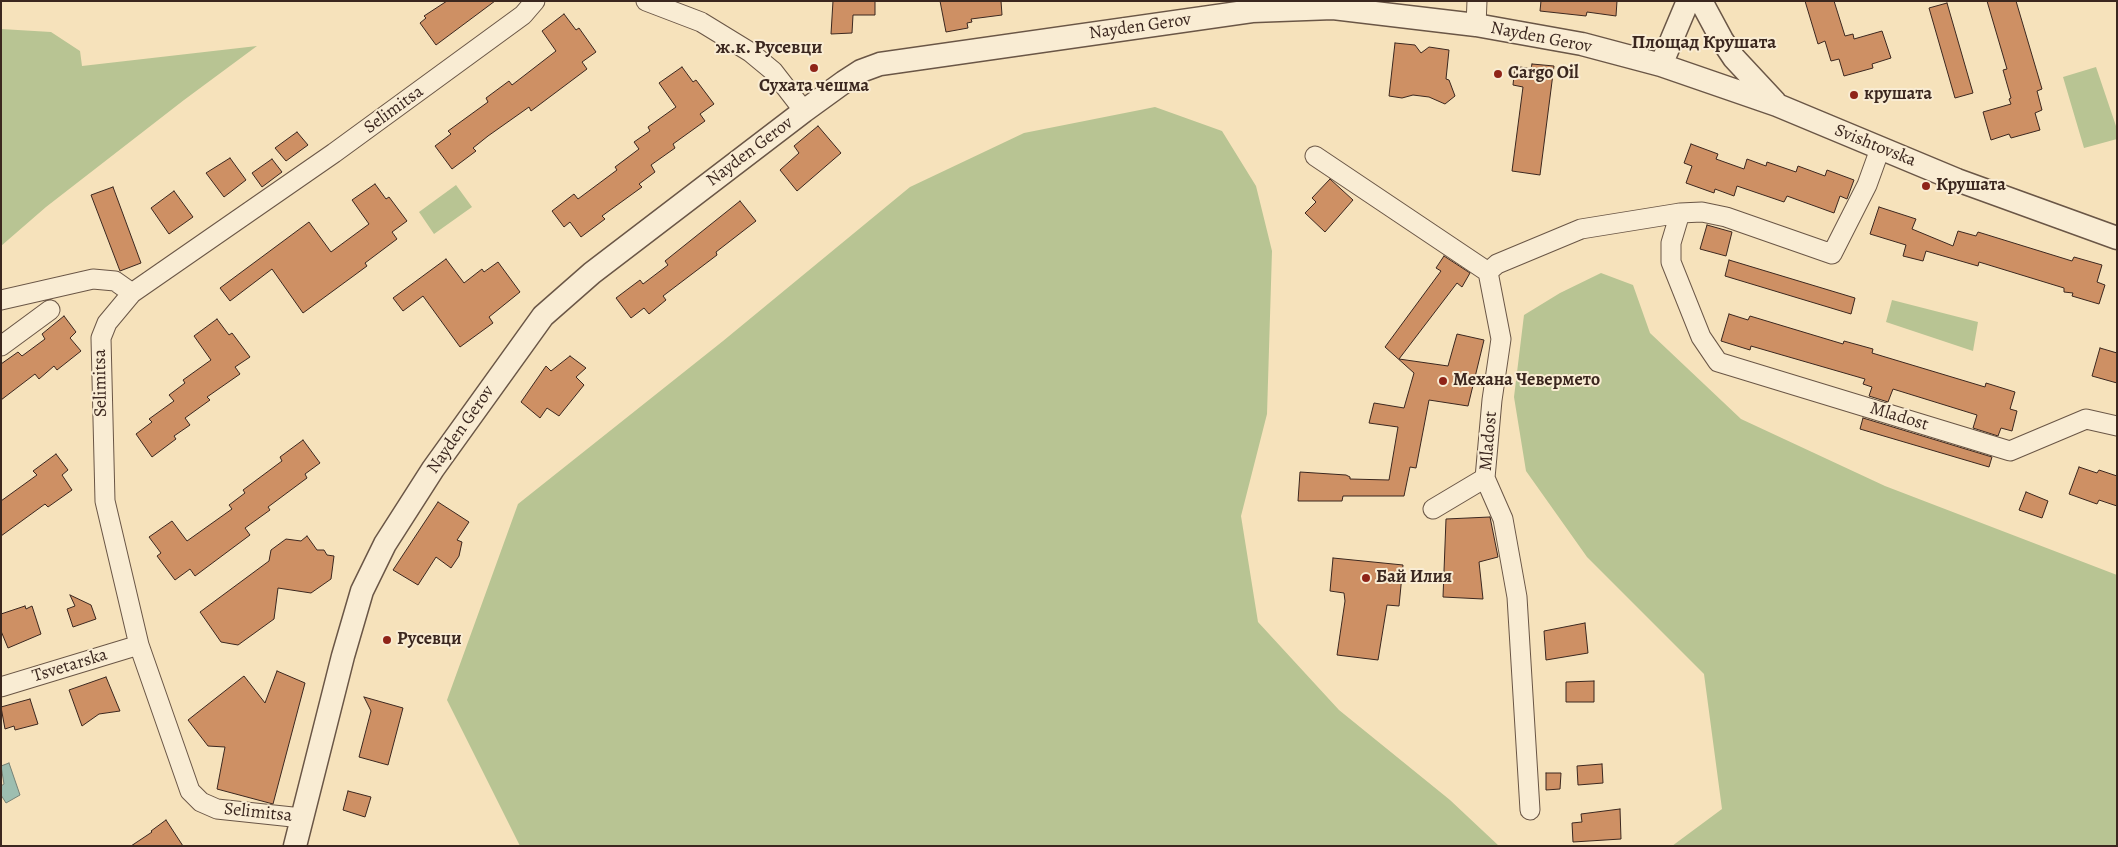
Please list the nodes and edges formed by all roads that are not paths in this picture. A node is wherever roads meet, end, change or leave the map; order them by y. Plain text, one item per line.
1 (535, 1) edge
2 (646, 1) edge
3 (1477, 1) edge
4 (1688, 1) edge
5 (1701, 1) edge
6 (1476, 25) junction
7 (1661, 65) junction
8 (1777, 105) junction
9 (804, 111) junction
10 (1880, 149) junction
11 (1315, 156) dead end
12 (1680, 214) junction
13 (2117, 238) edge
14 (1488, 272) junction
15 (132, 293) junction
16 (1, 300) edge
17 (50, 310) dead end
18 (1, 346) edge
19 (2117, 426) edge
20 (1485, 478) junction
21 (1433, 509) dead end
22 (139, 645) junction
23 (1, 687) edge
24 (1530, 810) dead end
25 (302, 818) junction
26 (295, 846) edge

1 - 15 street, Selimitsa
2 - 9 street
3 - 6 street
4 - 7 street
5 - 8 street
6 - 7 street, Nayden Gerov
6 - 9 street, Nayden Gerov
7 - 8 street, Svishtovska
8 - 10 street, Svishtovska
9 - 25 street, Nayden Gerov
10 - 12 street
10 - 13 street, Svishtovska
11 - 14 street
12 - 14 street
12 - 19 street, Mladost
14 - 20 street, Mladost
15 - 16 street
15 - 22 street, Selimitsa
17 - 18 street
20 - 21 street
20 - 24 street, Mladost
22 - 23 street, Tsvetarska
22 - 25 street, Selimitsa
25 - 26 street, Nayden Gerov

